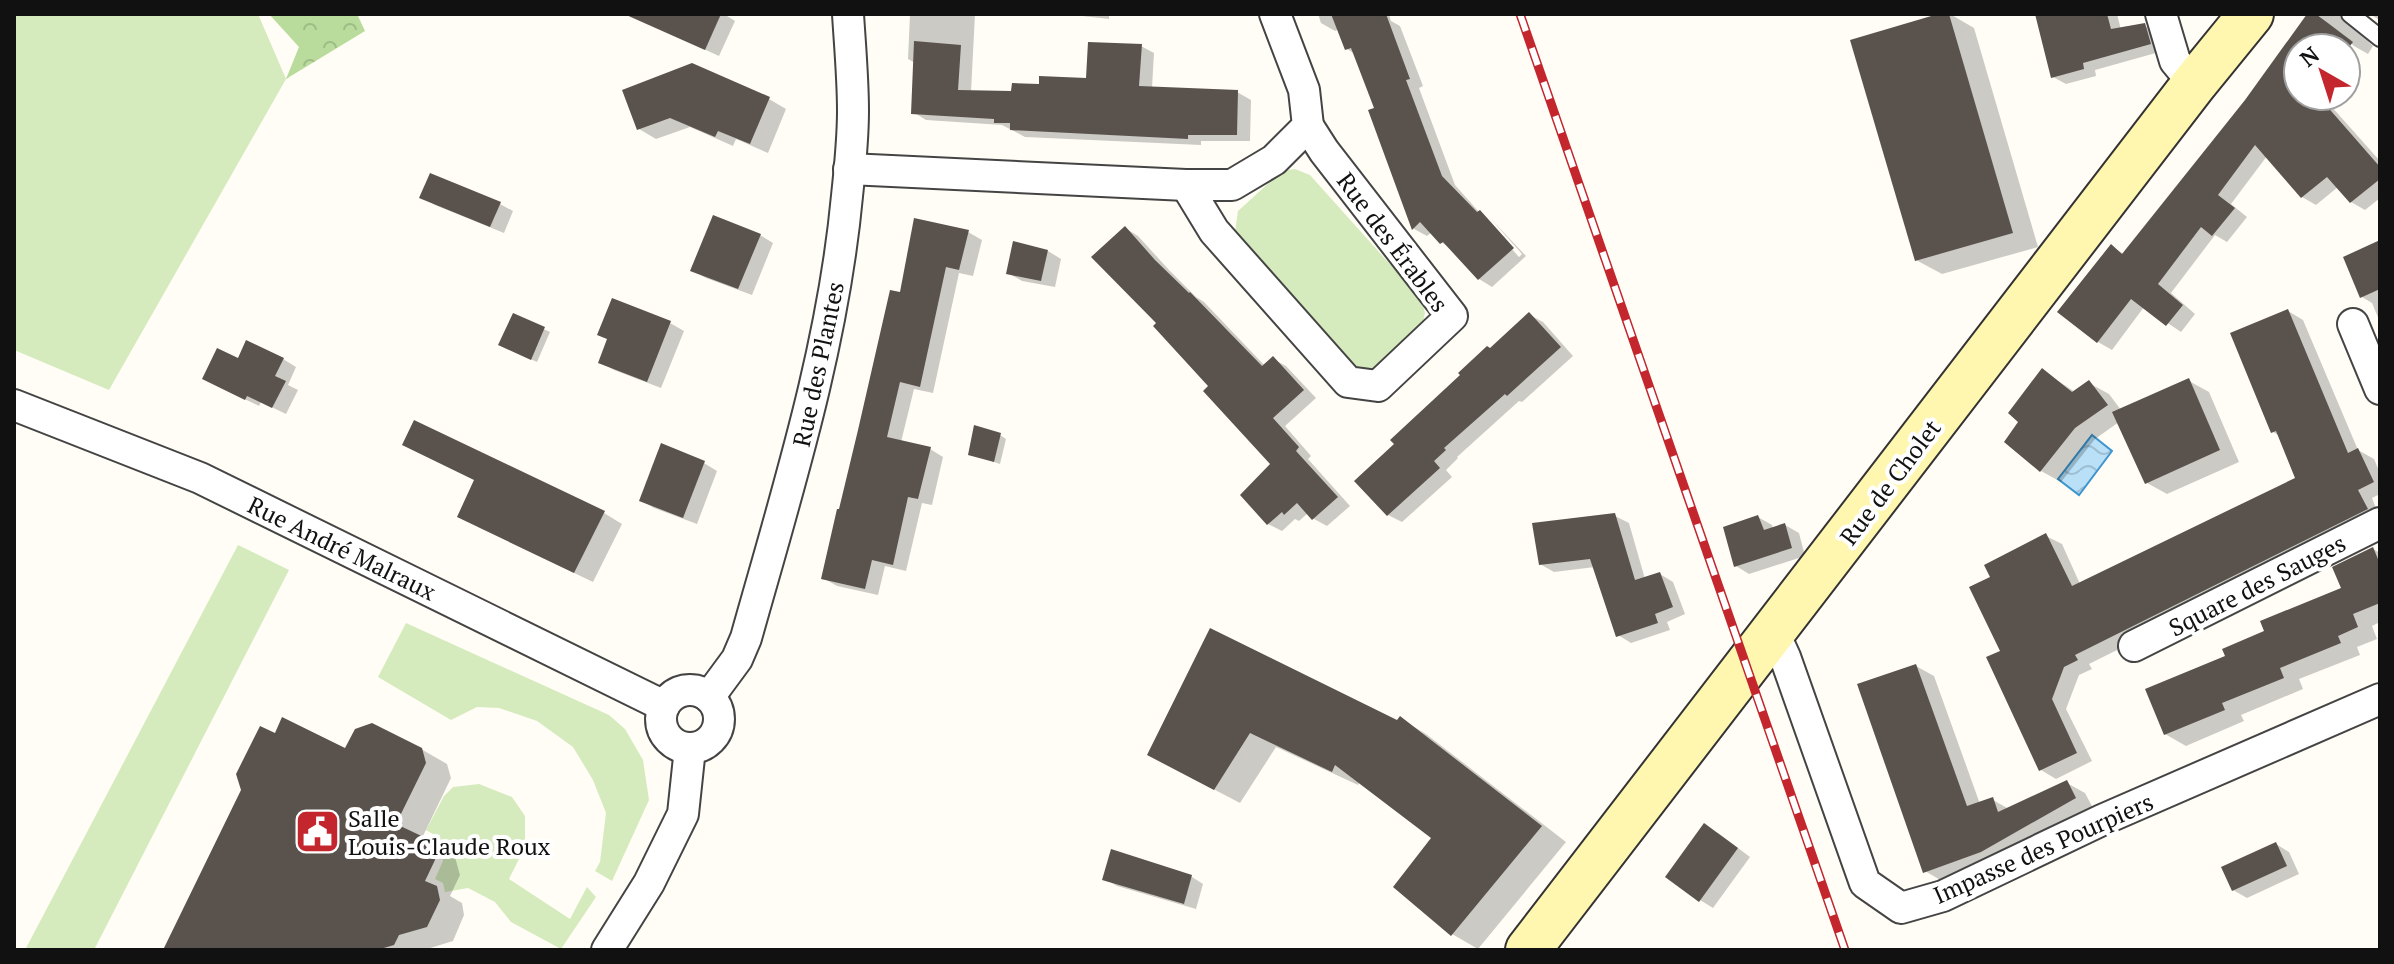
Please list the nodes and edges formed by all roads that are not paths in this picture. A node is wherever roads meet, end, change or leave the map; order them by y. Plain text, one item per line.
1 (848, 14) edge
2 (1275, 14) edge
3 (2161, 14) edge
4 (2251, 14) edge
5 (2350, 14) edge
6 (2380, 38) edge
7 (2194, 84) junction
8 (1308, 126) junction
9 (849, 169) junction
10 (1186, 185) junction
11 (2353, 324) dead end
12 (2380, 389) edge
13 (14, 405) edge
14 (2380, 523) edge
15 (1774, 633) junction
16 (2134, 646) dead end
17 (709, 697) junction
18 (2380, 699) edge
19 (664, 706) junction
20 (690, 748) junction
21 (607, 950) edge
22 (1528, 950) edge

1 - 9 street, Rue des Plantes
2 - 8 street, Rue des Érables
3 - 7 street
4 - 7 main road, Rue de Cholet
5 - 6 lane
7 - 15 main road, Rue de Cholet
8 - 10 street
8 - 10 street, Rue des Érables
9 - 10 street
9 - 17 street, Rue des Plantes
11 - 12 street
13 - 19 street, Rue André Malraux
14 - 16 street, Square des Sauges
15 - 18 street, Impasse des Pourpiers
15 - 22 main road, Rue de Cholet
17 - 19 street
17 - 20 street
19 - 20 street
20 - 21 street

